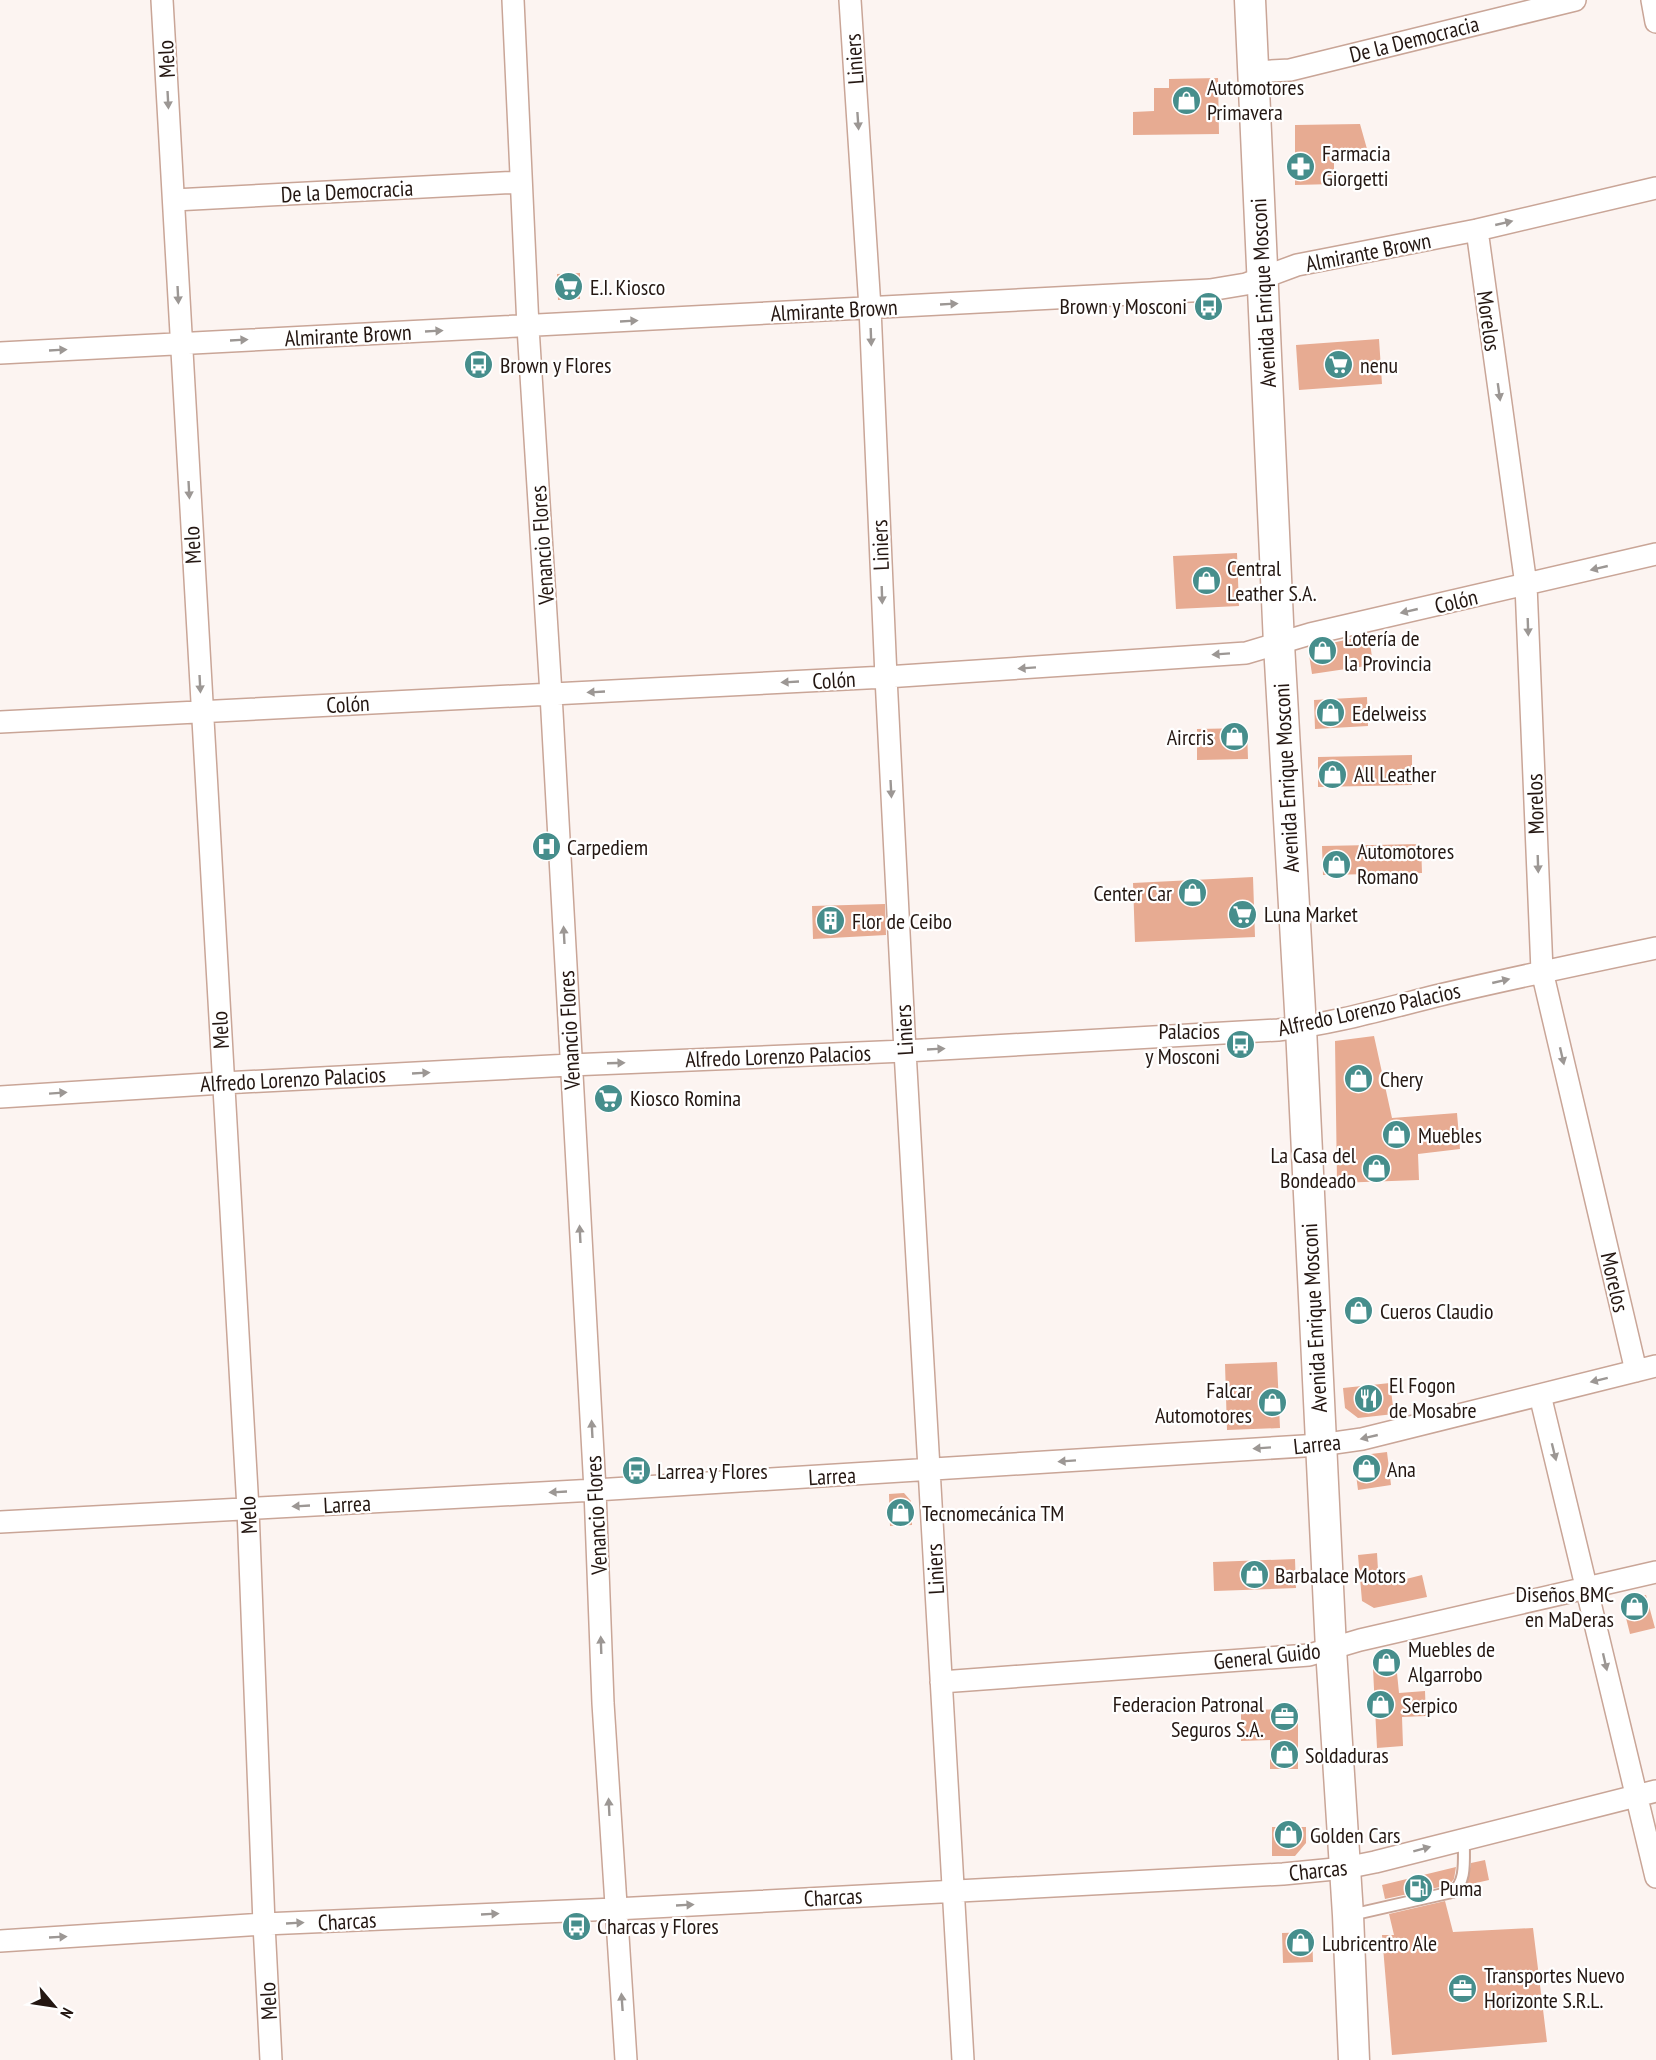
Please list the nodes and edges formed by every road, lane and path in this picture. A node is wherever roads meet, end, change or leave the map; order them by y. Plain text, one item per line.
1 (162, 0) edge
2 (513, 0) edge
3 (850, 0) edge
4 (1250, 0) edge
5 (1575, 0) edge
6 (1652, 0) edge
7 (1656, 22) edge
8 (1253, 72) junction
9 (521, 182) junction
10 (1656, 188) edge
11 (174, 200) junction
12 (1477, 230) junction
13 (1263, 278) junction
14 (870, 308) junction
15 (528, 327) junction
16 (181, 343) junction
17 (0, 353) edge
18 (1656, 555) edge
19 (1526, 585) junction
20 (1279, 644) junction
21 (886, 677) junction
22 (552, 694) junction
23 (202, 711) junction
24 (0, 722) edge
25 (1656, 948) edge
26 (1542, 971) junction
27 (1301, 1028) junction
28 (905, 1051) junction
29 (570, 1065) junction
30 (223, 1083) junction
31 (0, 1097) edge
32 (1646, 1369) edge
33 (1540, 1395) junction
34 (1320, 1444) junction
35 (929, 1470) junction
36 (595, 1490) junction
37 (248, 1509) junction
38 (0, 1522) edge
39 (1656, 1572) edge
40 (1588, 1588) junction
41 (1331, 1649) junction
42 (941, 1682) junction
43 (1646, 1793) edge
44 (1464, 1838) junction
45 (1345, 1868) junction
46 (1656, 1877) edge
47 (953, 1891) junction
48 (615, 1909) junction
49 (1348, 1915) junction
50 (264, 1924) junction
51 (0, 1941) edge
52 (271, 2060) edge
53 (626, 2060) edge
54 (963, 2060) edge
55 (1354, 2060) edge

1 -> 11 street, Melo
2 - 9 street, Venancio Flores
3 -> 14 street, Liniers
4 - 8 main road, Avenida Enrique Mosconi
5 - 8 street, De la Democracia
6 - 7 street
8 - 13 main road, Avenida Enrique Mosconi
9 - 11 street, De la Democracia
9 - 15 street, Venancio Flores
12 -> 10 street, Almirante Brown
11 -> 16 street, Melo
12 - 13 street, Almirante Brown
12 -> 19 street, Morelos
14 -> 13 street, Almirante Brown
13 - 20 main road, Avenida Enrique Mosconi
15 -> 14 street, Almirante Brown
14 -> 21 street, Liniers
16 -> 15 street, Almirante Brown
15 - 22 street, Venancio Flores
17 -> 16 street, Almirante Brown
16 -> 23 street, Melo
18 -> 19 street, Colón
19 -> 20 street, Colón
19 -> 26 street, Morelos
20 -> 21 street, Colón
20 - 27 main road, Avenida Enrique Mosconi
21 -> 22 street, Colón
21 -> 28 street, Liniers
22 - 23 street, Colón
29 -> 22 street, Venancio Flores
23 - 24 street, Colón
23 - 30 street, Melo
25 - 26 street, Alfredo Lorenzo Palacios
27 -> 26 street, Alfredo Lorenzo Palacios
26 -> 32 street, Morelos
28 -> 27 street, Alfredo Lorenzo Palacios
27 - 34 main road, Avenida Enrique Mosconi
29 -> 28 street, Alfredo Lorenzo Palacios
28 - 35 street, Liniers
30 -> 29 street, Alfredo Lorenzo Palacios
36 -> 29 street, Venancio Flores
31 -> 30 street, Alfredo Lorenzo Palacios
30 - 37 street, Melo
32 -> 33 street, Larrea
33 -> 34 street, Larrea
33 -> 40 street
34 -> 35 street, Larrea
34 - 41 main road, Avenida Enrique Mosconi
35 - 36 street, Larrea
35 - 42 street, Liniers
36 -> 37 street, Larrea
48 -> 36 street, Venancio Flores
37 - 38 street, Larrea
37 - 50 street, Melo
39 - 40 street, General Guido
40 - 41 street, General Guido
40 -> 43 street
41 - 42 street, General Guido
41 - 45 main road, Avenida Enrique Mosconi
42 - 47 street, Liniers
43 - 44 street, Charcas
43 - 46 street
45 -> 44 street, Charcas
44 - 49 lane
45 - 47 street, Charcas
45 - 49 main road, Avenida Enrique Mosconi
48 -> 47 street, Charcas
47 - 54 street, Liniers
50 -> 48 street, Charcas
53 -> 48 street, Venancio Flores
49 - 55 main road, Avenida Enrique Mosconi
51 -> 50 street, Charcas
50 - 52 street, Melo

